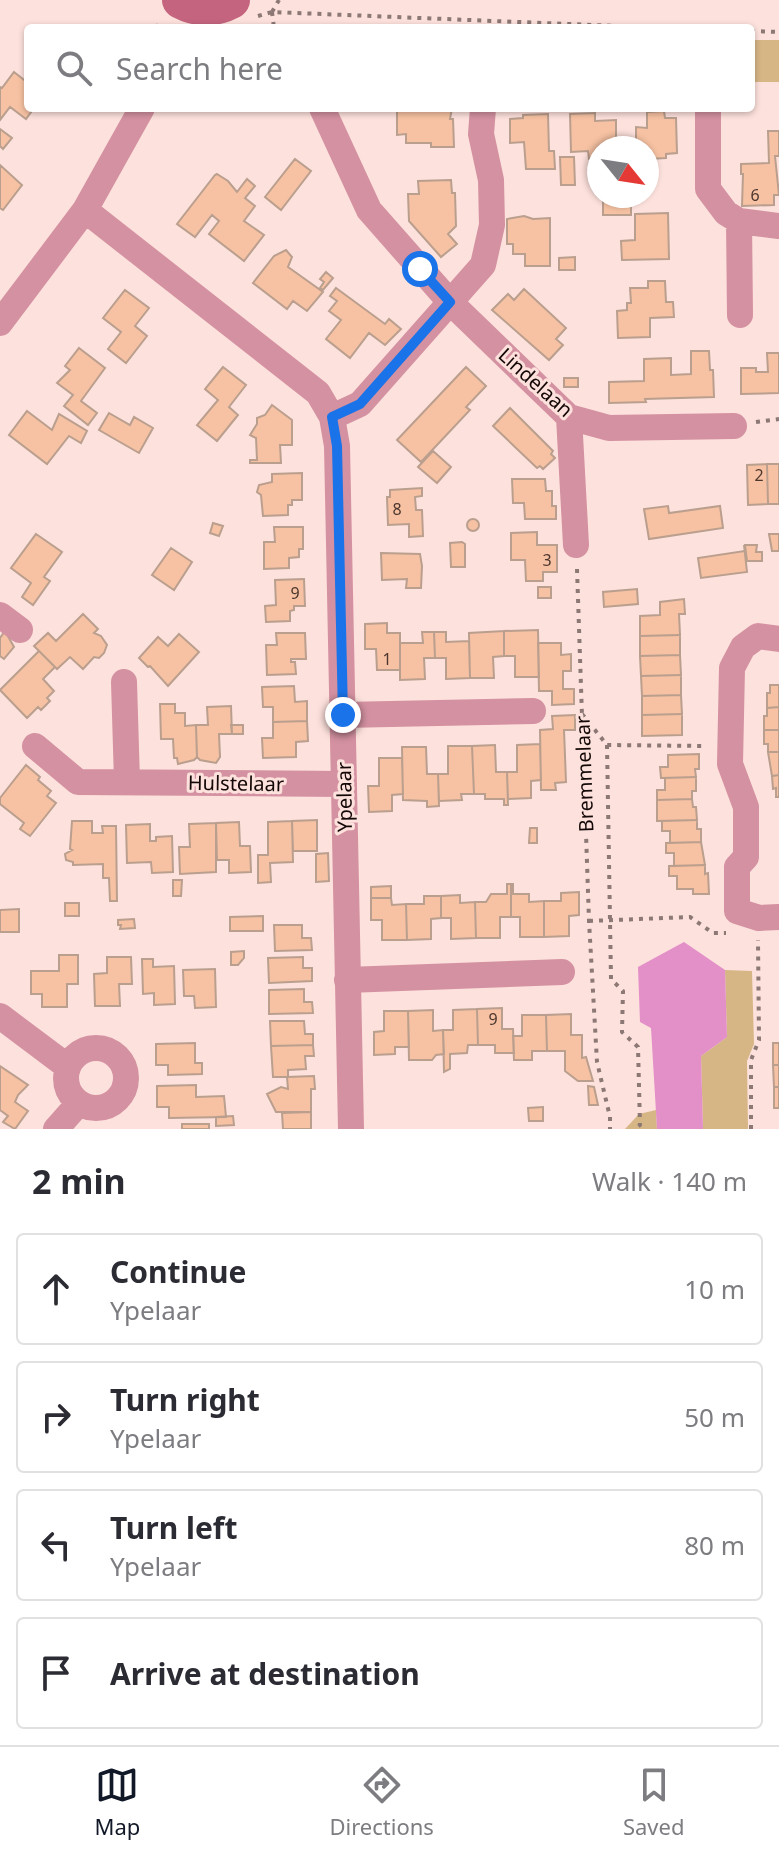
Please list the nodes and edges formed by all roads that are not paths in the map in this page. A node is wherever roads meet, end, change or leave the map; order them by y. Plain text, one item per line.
1 (140, 112) edge
2 (324, 112) edge
3 (483, 112) edge
4 (708, 112) edge
5 (85, 210) junction
6 (739, 221) junction
7 (779, 226) edge
8 (450, 302) junction
9 (740, 315) dead end
10 (0, 323) edge
11 (332, 417) junction
12 (569, 417) junction
13 (734, 426) dead end
14 (576, 545) road end
15 (779, 639) edge
16 (124, 682) dead end
17 (533, 711) dead end
18 (343, 715) junction
19 (35, 746) dead end
20 (127, 781) junction
21 (344, 784) junction
22 (769, 918) edge
23 (562, 972) dead end
24 (347, 980) junction
25 (0, 1016) edge
26 (68, 1067) junction
27 (79, 1103) junction
28 (56, 1129) edge
29 (351, 1129) edge

1 - 5 street
2 - 8 street
3 - 8 street
4 - 6 street
5 - 10 street
5 - 11 street, Ypelaar
6 - 7 street
6 - 9 street
8 - 11 street
8 - 12 street, Lindelaan
11 - 18 street, Ypelaar
12 - 13 street, Lindelaan
12 - 14 street
15 - 22 street
16 - 20 street
17 - 18 street
18 - 21 street, Ypelaar
19 - 20 street, Hulstelaar
20 - 21 street, Hulstelaar
21 - 24 street, Ypelaar
23 - 24 street
24 - 29 street, Ypelaar
25 - 26 street
26 - 27 street
26 - 27 street
27 - 28 street

